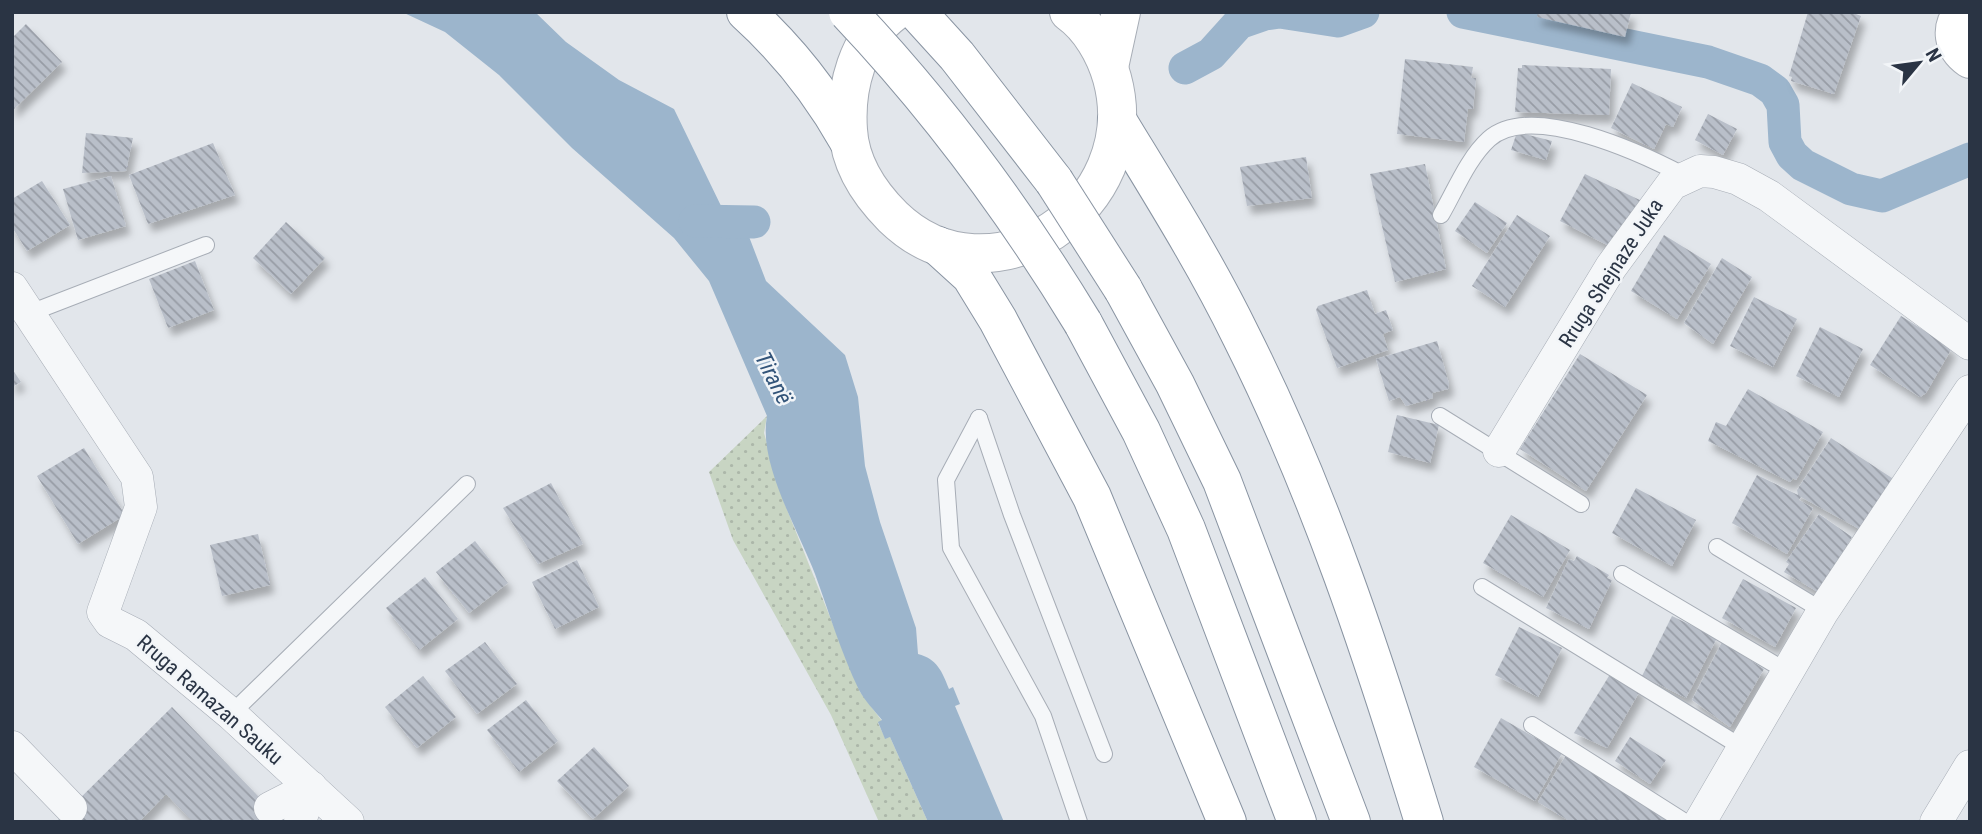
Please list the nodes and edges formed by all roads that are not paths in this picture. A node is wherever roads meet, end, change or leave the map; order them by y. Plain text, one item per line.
1 (746, 12) edge
2 (848, 12) edge
3 (894, 12) edge
4 (917, 12) edge
5 (1069, 12) edge
6 (1121, 12) edge
7 (1960, 13) edge
8 (1970, 59) edge
9 (1109, 68) junction
10 (1118, 120) junction
11 (848, 140) junction
12 (1685, 176) junction
13 (1441, 215) dead end
14 (206, 245) dead end
15 (938, 246) junction
16 (21, 300) edge
17 (1970, 344) edge
18 (1970, 391) edge
19 (1440, 416) dead end
20 (1499, 451) junction
21 (467, 484) dead end
22 (1581, 504) dead end
23 (1717, 547) dead end
24 (1622, 574) dead end
25 (1482, 587) dead end
26 (1823, 611) junction
27 (1786, 671) junction
28 (230, 714) junction
29 (1532, 724) dead end
30 (12, 747) edge
31 (1743, 748) junction
32 (1104, 754) dead end
33 (1970, 766) edge
34 (311, 787) junction
35 (71, 808) dead end
36 (270, 808) dead end
37 (300, 822) edge
38 (348, 822) edge
39 (1079, 822) edge
40 (1227, 822) edge
41 (1297, 822) edge
42 (1352, 822) edge
43 (1424, 822) edge
44 (1685, 822) edge
45 (1700, 822) edge
46 (1936, 822) edge

1 - 11 main road
2 - 41 main road, bridge
3 - 11 main road
4 - 42 main road, bridge
5 - 9 main road
6 - 9 main road
7 - 8 main road
9 - 10 main road
10 - 15 main road
10 - 43 main road
11 - 15 main road
12 - 13 lane
12 - 17 street
12 - 20 street, Rruga Shejnaze Juka
14 - 16 lane, Rruga Ramazan Sauku
15 - 40 main road
16 - 28 street, Rruga Ramazan Sauku
18 - 26 street
19 - 20 lane
20 - 22 lane
21 - 28 lane
23 - 26 lane
24 - 27 lane
25 - 31 lane
26 - 27 street
27 - 31 street
28 - 34 street, Rruga Ramazan Sauku
29 - 44 lane
30 - 35 street
31 - 45 street
32 - 39 lane
33 - 46 street
34 - 36 street
34 - 37 street
34 - 38 street, Rruga Ramazan Sauku

